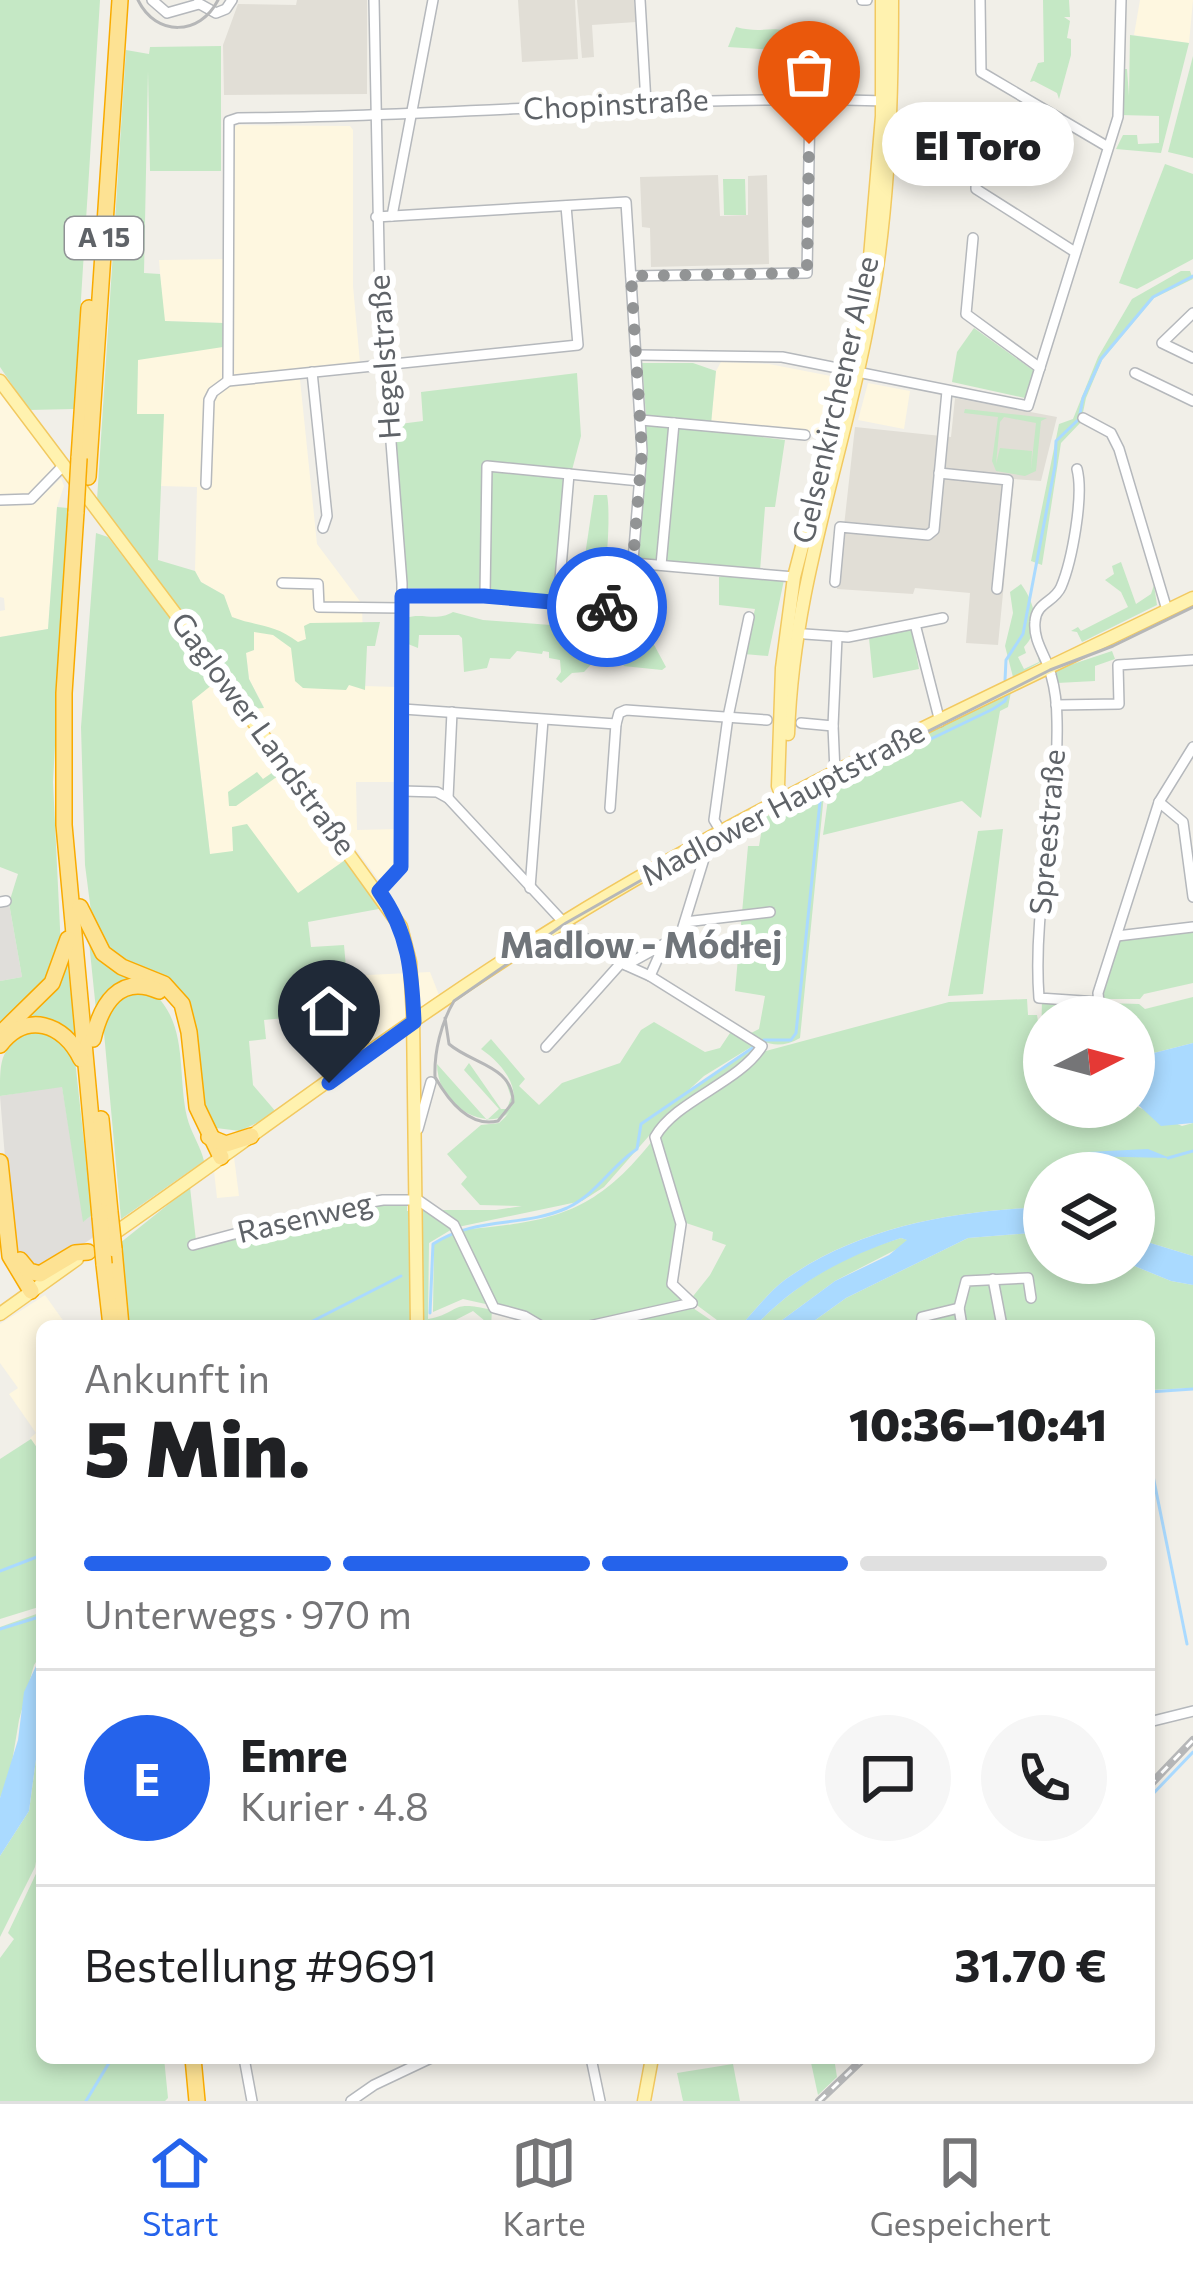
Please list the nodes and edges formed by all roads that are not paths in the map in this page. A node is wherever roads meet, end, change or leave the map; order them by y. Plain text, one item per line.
1 (110, 0) edge
2 (120, 0) edge
3 (152, 0) edge
4 (232, 0) edge
5 (374, 0) edge
6 (433, 0) edge
7 (640, 0) edge
8 (883, 0) edge
9 (892, 0) edge
10 (980, 0) edge
11 (1120, 0) edge
12 (197, 2) edge
13 (887, 100) junction
14 (810, 101) junction
15 (646, 103) junction
16 (412, 116) junction
17 (978, 116) dead end
18 (374, 117) junction
19 (1108, 147) junction
20 (566, 206) junction
21 (376, 217) junction
22 (392, 217) junction
23 (973, 238) dead end
24 (1075, 252) junction
25 (631, 276) junction
26 (1193, 314) edge
27 (638, 355) junction
28 (1193, 358) edge
29 (386, 365) junction
30 (1040, 368) junction
31 (852, 371) junction
32 (312, 372) junction
33 (1135, 374) dead end
34 (0, 381) edge
35 (228, 381) junction
36 (947, 391) junction
37 (1193, 401) edge
38 (1084, 418) dead end
39 (641, 420) junction
40 (674, 423) junction
41 (805, 435) dead end
42 (71, 462) junction
43 (1077, 469) dead end
44 (940, 473) junction
45 (569, 474) junction
46 (640, 481) junction
47 (206, 484) dead end
48 (0, 500) edge
49 (80, 519) junction
50 (323, 528) dead end
51 (633, 562) junction
52 (661, 565) junction
53 (794, 578) junction
54 (835, 582) dead end
55 (282, 583) dead end
56 (997, 590) dead end
57 (484, 596) junction
58 (1193, 598) edge
59 (402, 602) junction
60 (558, 603) junction
61 (1167, 610) junction
62 (749, 617) dead end
63 (943, 618) dead end
64 (915, 623) junction
65 (805, 634) dead end
66 (837, 637) junction
67 (1193, 660) edge
68 (1048, 666) junction
69 (1056, 705) junction
70 (403, 709) junction
71 (452, 712) junction
72 (728, 717) junction
73 (543, 720) junction
74 (767, 720) dead end
75 (940, 722) junction
76 (801, 723) dead end
77 (616, 724) junction
78 (833, 726) junction
79 (1193, 747) edge
80 (835, 772) junction
81 (402, 791) junction
82 (786, 795) junction
83 (448, 798) junction
84 (1159, 802) junction
85 (610, 808) dead end
86 (716, 833) junction
87 (1190, 849) edge
88 (530, 888) junction
89 (379, 891) junction
90 (1193, 897) edge
91 (80, 908) junction
92 (770, 912) dead end
93 (565, 922) junction
94 (685, 922) junction
95 (72, 925) junction
96 (1193, 927) edge
97 (1117, 937) junction
98 (670, 940) junction
99 (624, 964) junction
100 (650, 976) junction
101 (414, 1022) junction
102 (0, 1034) edge
103 (93, 1039) junction
104 (0, 1045) edge
105 (546, 1047) dead end
106 (86, 1071) junction
107 (430, 1082) dead end
108 (417, 1132) junction
109 (251, 1136) junction
110 (208, 1137) junction
111 (218, 1160) junction
112 (0, 1162) edge
113 (418, 1200) junction
114 (105, 1215) junction
115 (7, 1236) junction
116 (193, 1245) dead end
117 (88, 1252) junction
118 (109, 1257) junction
119 (23, 1266) junction
120 (993, 1280) junction
121 (34, 1289) junction
122 (1031, 1298) dead end
123 (959, 1308) junction
124 (0, 1314) edge
125 (110, 1320) edge
126 (120, 1320) edge
127 (417, 1320) edge
128 (531, 1320) edge
129 (618, 1320) edge
130 (922, 1320) edge
131 (961, 1320) edge
132 (1001, 1320) edge
133 (1193, 1712) edge
134 (1155, 1719) edge
135 (184, 2064) edge
136 (194, 2064) edge
137 (245, 2064) edge
138 (418, 2064) edge
139 (592, 2064) edge
140 (651, 2064) edge
141 (188, 2101) edge
142 (197, 2101) edge
143 (253, 2101) edge
144 (351, 2101) edge
145 (600, 2101) edge
146 (644, 2101) edge

1 - 42 highway, A 15
2 - 49 highway, A 15
3 - 12 street
4 - 12 street
5 - 18 street, Hegelstraße
6 - 16 street
7 - 15 street
8 - 13 main road, Gelsenkirchener Allee
9 - 13 main road, Gelsenkirchener Allee
10 - 19 street
11 - 19 street
13 - 14 street, Chopinstraße
13 - 31 main road, Gelsenkirchener Allee
14 - 15 street, Chopinstraße
14 - 25 street
15 - 16 street, Chopinstraße
16 - 18 street
16 - 22 street
17 - 24 street
18 - 21 street, Hegelstraße
18 - 35 street
19 - 24 street
20 - 22 street
20 - 25 street
20 - 29 street
21 - 22 street
21 - 29 street, Hegelstraße
23 - 30 street
24 - 30 street
25 - 27 street
26 - 28 street
27 - 31 street
27 - 39 street
29 - 32 street
29 - 59 street, Hegelstraße
30 - 36 street
31 - 36 street
31 - 53 main road, Gelsenkirchener Allee
31 - 82 main road, Gelsenkirchener Allee
32 - 35 street
32 - 50 street
33 - 37 street
34 - 42 main road, Gaglower Landstraße
35 - 47 street
36 - 44 street
38 - 61 street
39 - 40 street
39 - 46 street
40 - 41 street
40 - 52 street
42 - 48 street
42 - 49 highway, A 15, bridge
42 - 89 main road, Gaglower Landstraße
43 - 68 street, Spreestraße
44 - 54 street
44 - 56 street
45 - 46 street
45 - 57 street
45 - 60 street
46 - 51 street
49 - 91 highway, A 15
49 - 95 highway, A 15
51 - 52 street
51 - 60 street
52 - 53 street
53 - 82 main road, Gelsenkirchener Allee
55 - 59 street
57 - 59 street
57 - 60 street
58 - 61 main road, Madlower Hauptstraße
59 - 70 street, Hegelstraße
61 - 68 main road, Madlower Hauptstraße
62 - 72 street
63 - 64 street
64 - 66 street
64 - 75 street, Madlower Hauptstraße
65 - 66 street
66 - 78 street
67 - 69 street
68 - 69 street, Spreestraße
68 - 75 main road, Madlower Hauptstraße
69 - 97 street, Spreestraße
70 - 71 street
70 - 81 street, Hegelstraße
71 - 73 street
71 - 83 street
72 - 74 street
72 - 77 street
72 - 86 street
73 - 77 street
73 - 88 street
75 - 80 main road, Madlower Hauptstraße
76 - 78 street
77 - 85 street
78 - 80 street
79 - 84 street
80 - 82 main road, Madlower Hauptstraße
81 - 83 street
81 - 89 street, Hegelstraße
82 - 86 main road, Madlower Hauptstraße
83 - 88 street
84 - 87 street
84 - 97 street
86 - 93 main road, Madlower Hauptstraße
86 - 94 street
87 - 90 street
88 - 93 street
89 - 101 main road, Gaglower Landstraße
91 - 103 highway, A 15
91 - 110 highway
92 - 94 street
93 - 99 street
93 - 101 main road, Madlower Hauptstraße
94 - 98 street
95 - 102 highway
95 - 106 highway, A 15
96 - 97 street
98 - 99 street
98 - 100 street
99 - 100 street
99 - 105 street
100 - 129 street
101 - 108 main road, Gaglower Landstraße
101 - 109 main road, Madlower Hauptstraße
103 - 111 highway
103 - 114 highway, A 15
104 - 106 highway
106 - 114 highway, A 15
107 - 108 street
108 - 113 main road, Gaglower Landstraße
109 - 110 highway
109 - 111 main road, Madlower Hauptstraße
110 - 111 highway
111 - 117 main road, Madlower Hauptstraße
112 - 115 highway
113 - 116 street, Rasenweg
113 - 127 main road, Gaglower Landstraße
113 - 128 street
114 - 118 highway, A 15, bridge
115 - 119 highway
115 - 121 highway
117 - 119 highway
117 - 121 main road, Madlower Hauptstraße
118 - 125 highway, A 15
118 - 126 highway, A 15
119 - 121 highway
120 - 122 street
120 - 123 street
120 - 132 street
121 - 124 main road, Madlower Hauptstraße
123 - 130 street
123 - 131 street
133 - 134 street
135 - 141 highway
136 - 142 highway
137 - 143 street
138 - 144 street
139 - 145 street
140 - 146 main road

